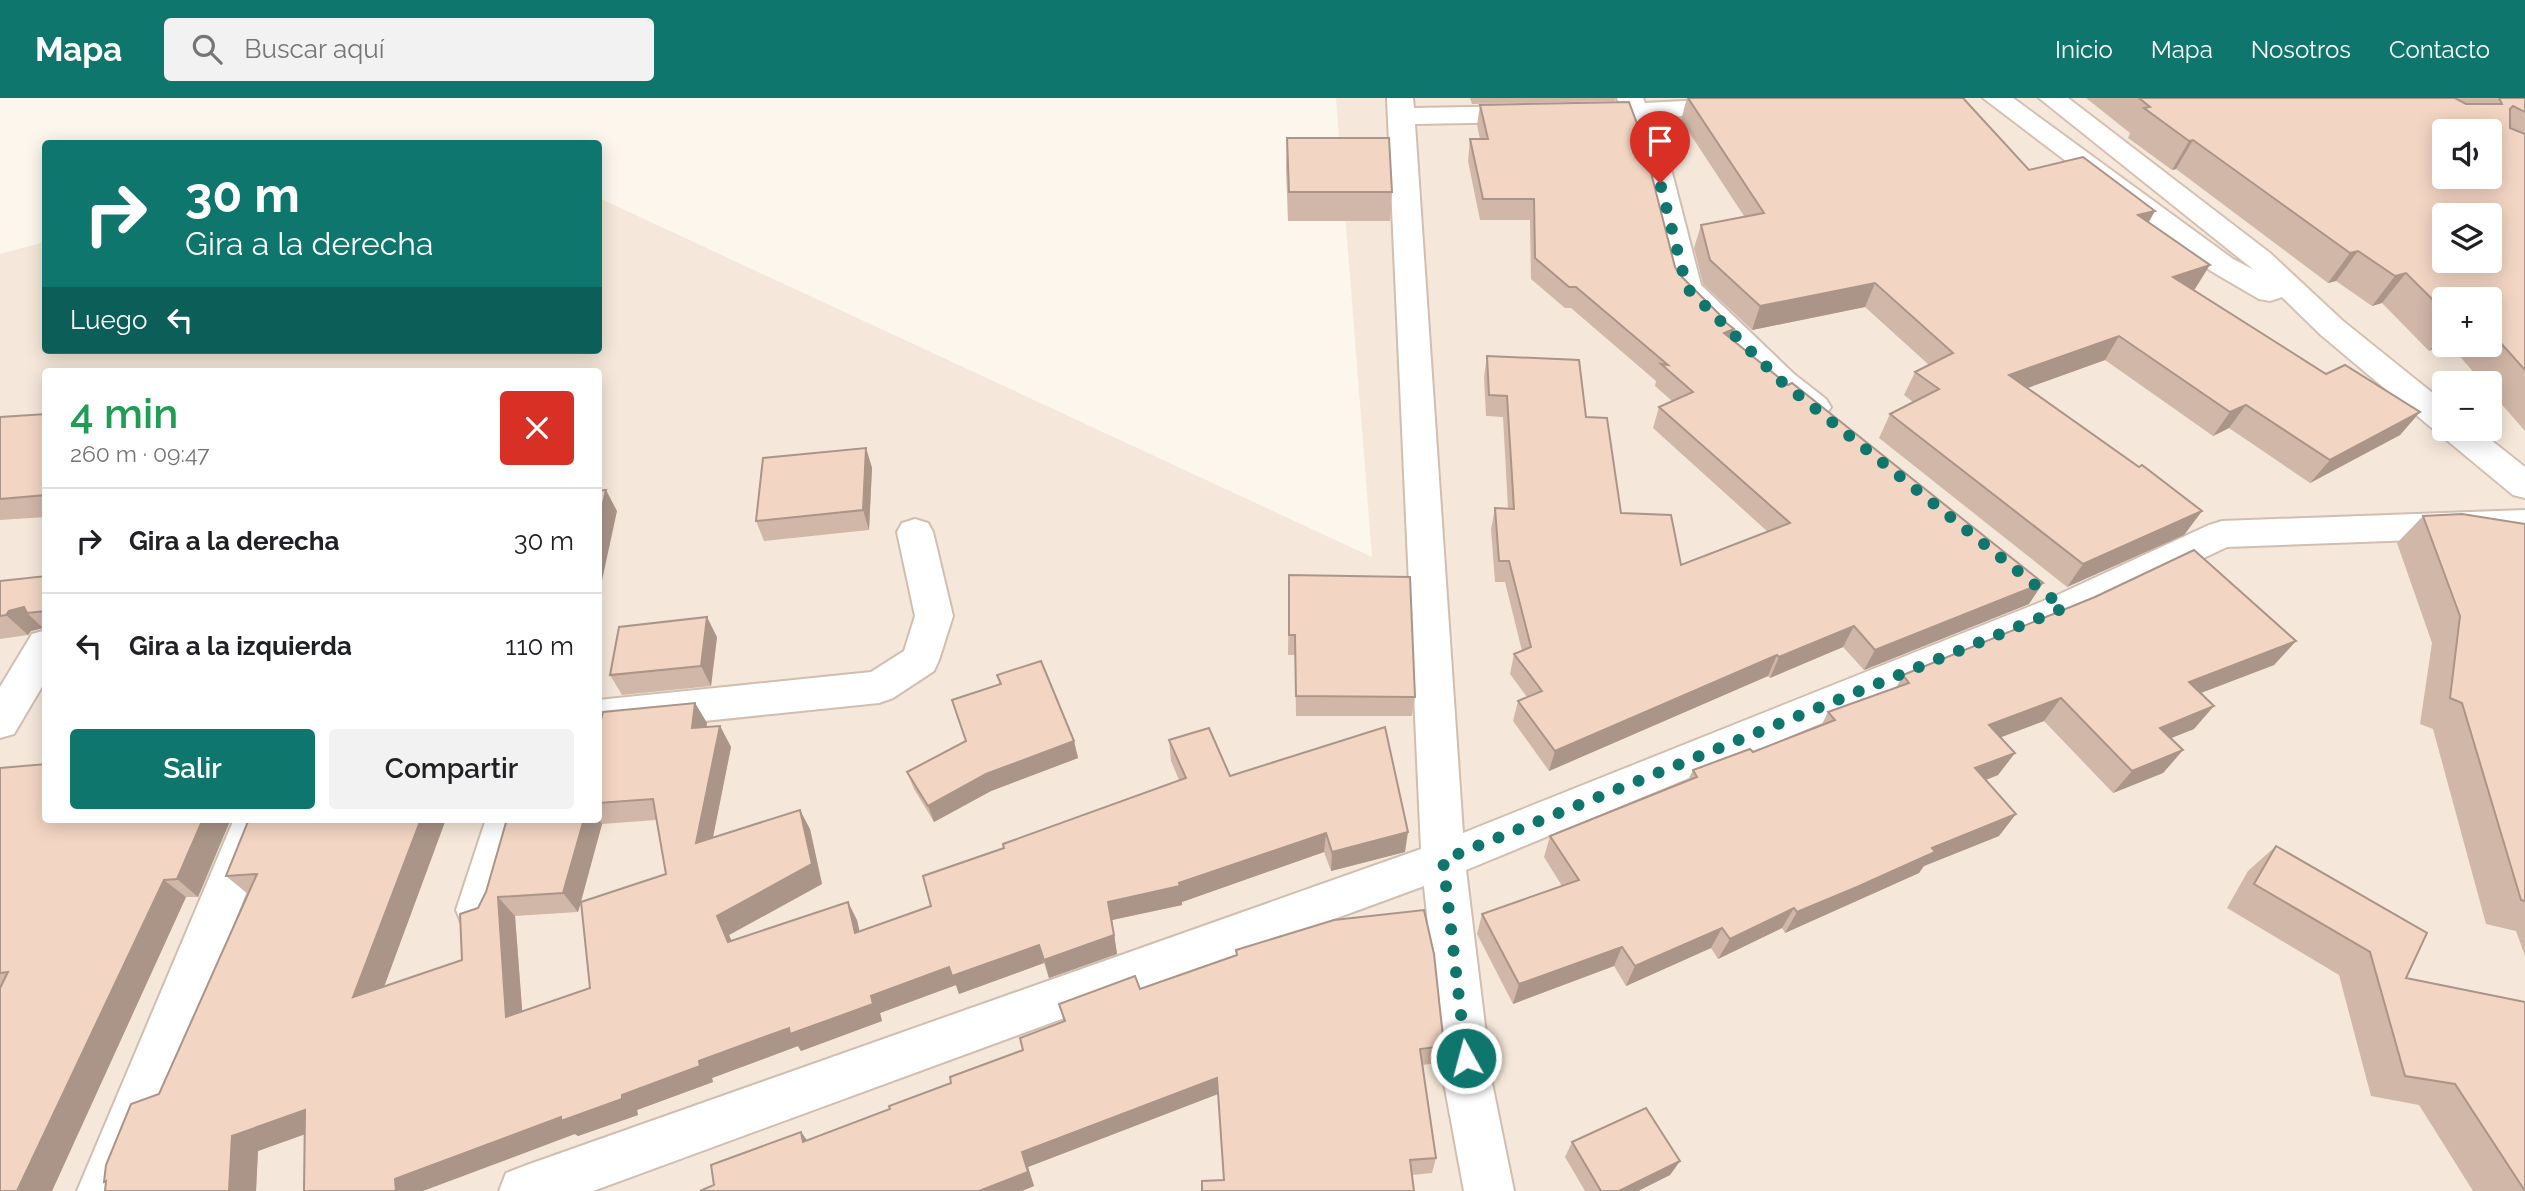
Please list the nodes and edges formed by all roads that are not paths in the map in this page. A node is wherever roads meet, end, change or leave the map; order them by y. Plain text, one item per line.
1 (1996, 98) edge
2 (2052, 98) edge
3 (1769, 103) edge
4 (1632, 105) edge
5 (1400, 107) edge
6 (1579, 113) edge
7 (1552, 114) edge
8 (2332, 328) junction
9 (2432, 410) edge
10 (1837, 425) edge
11 (2470, 441) edge
12 (2525, 486) edge
13 (2525, 523) edge
14 (915, 532) dead end
15 (42, 652) edge
16 (602, 716) edge
17 (0, 722) edge
18 (253, 823) edge
19 (506, 823) edge
20 (1443, 860) junction
21 (478, 910) edge
22 (596, 1178) edge
23 (102, 1191) edge
24 (524, 1191) edge
25 (1489, 1191) edge

1 - 8 street
2 - 8 street
3 - 4 street
4 - 6 street
4 - 10 street
5 - 7 street
5 - 20 street
8 - 9 street
11 - 12 street
13 - 20 street
14 - 16 street
15 - 17 street
18 - 23 street
19 - 21 street
20 - 22 street
20 - 25 street
22 - 24 street

